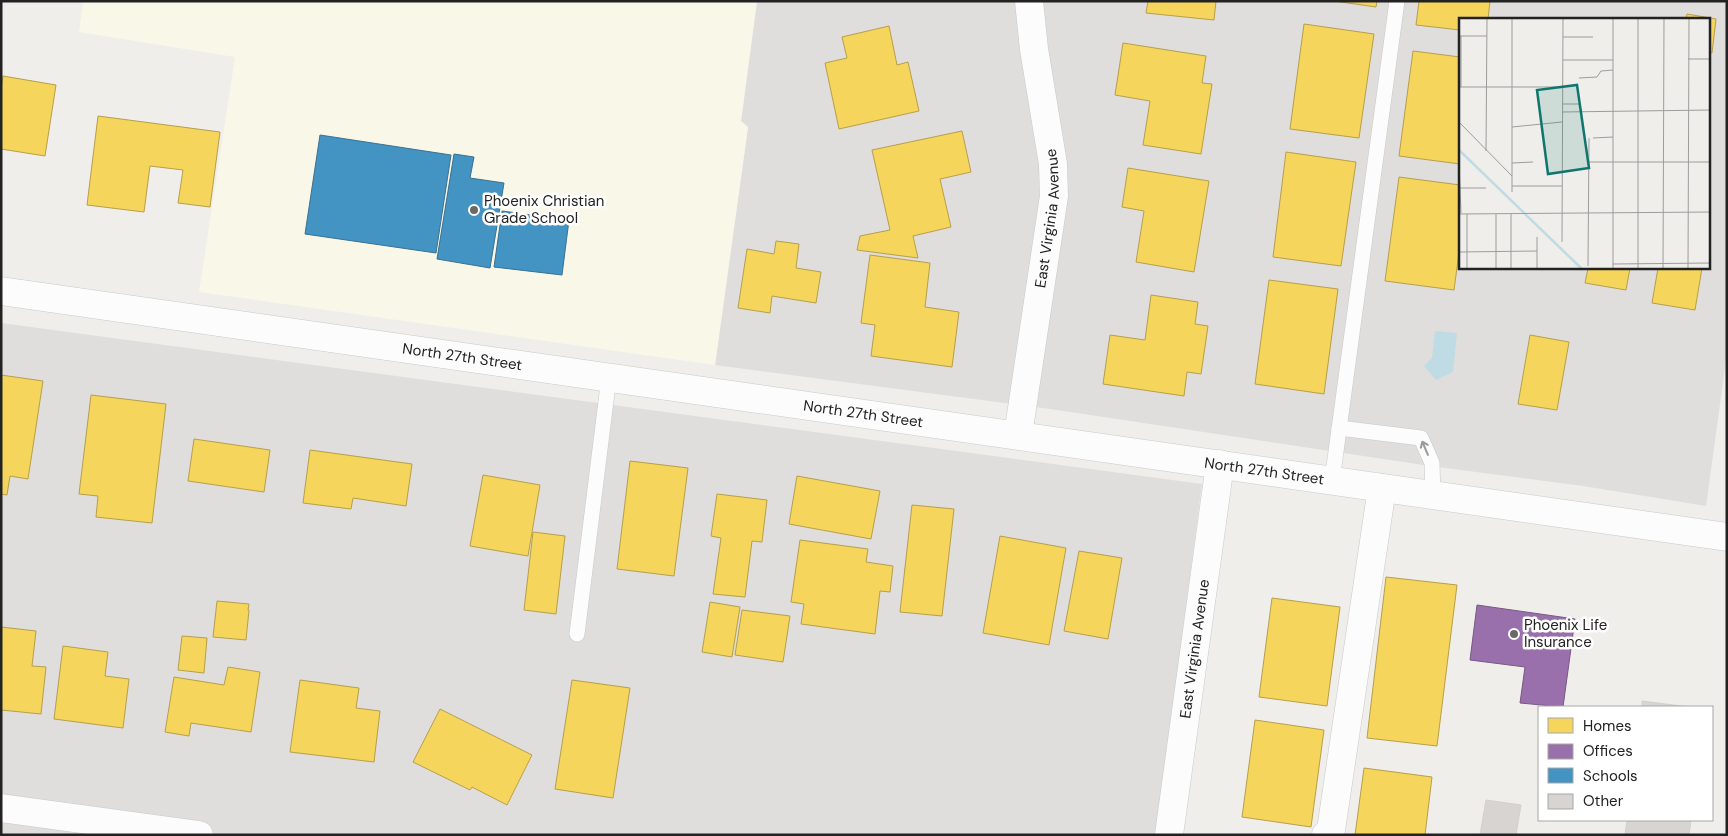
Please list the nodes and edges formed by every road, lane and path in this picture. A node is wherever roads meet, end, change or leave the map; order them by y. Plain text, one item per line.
1 (1029, 1) edge
2 (1397, 1) edge
3 (1, 291) edge
4 (609, 377) junction
5 (1339, 428) junction
6 (1018, 435) junction
7 (1220, 464) junction
8 (1332, 481) junction
9 (1382, 488) junction
10 (1433, 495) junction
11 (1727, 537) edge
12 (576, 634) dead end
13 (1, 808) edge
14 (126, 830) edge
15 (198, 835) edge
16 (1169, 835) edge
17 (1326, 835) edge

1 - 6 street, East Virginia Avenue
2 - 5 lane
3 - 4 street, North 27th Street
4 - 6 street, North 27th Street
4 - 12 lane
5 - 8 lane
10 -> 5 lane
6 - 7 street, North 27th Street
7 - 8 street, North 27th Street
7 - 16 street, East Virginia Avenue
8 - 9 street, North 27th Street
9 - 10 street, North 27th Street
9 - 17 street
10 - 11 street, North 27th Street
13 - 14 street
14 - 15 street

